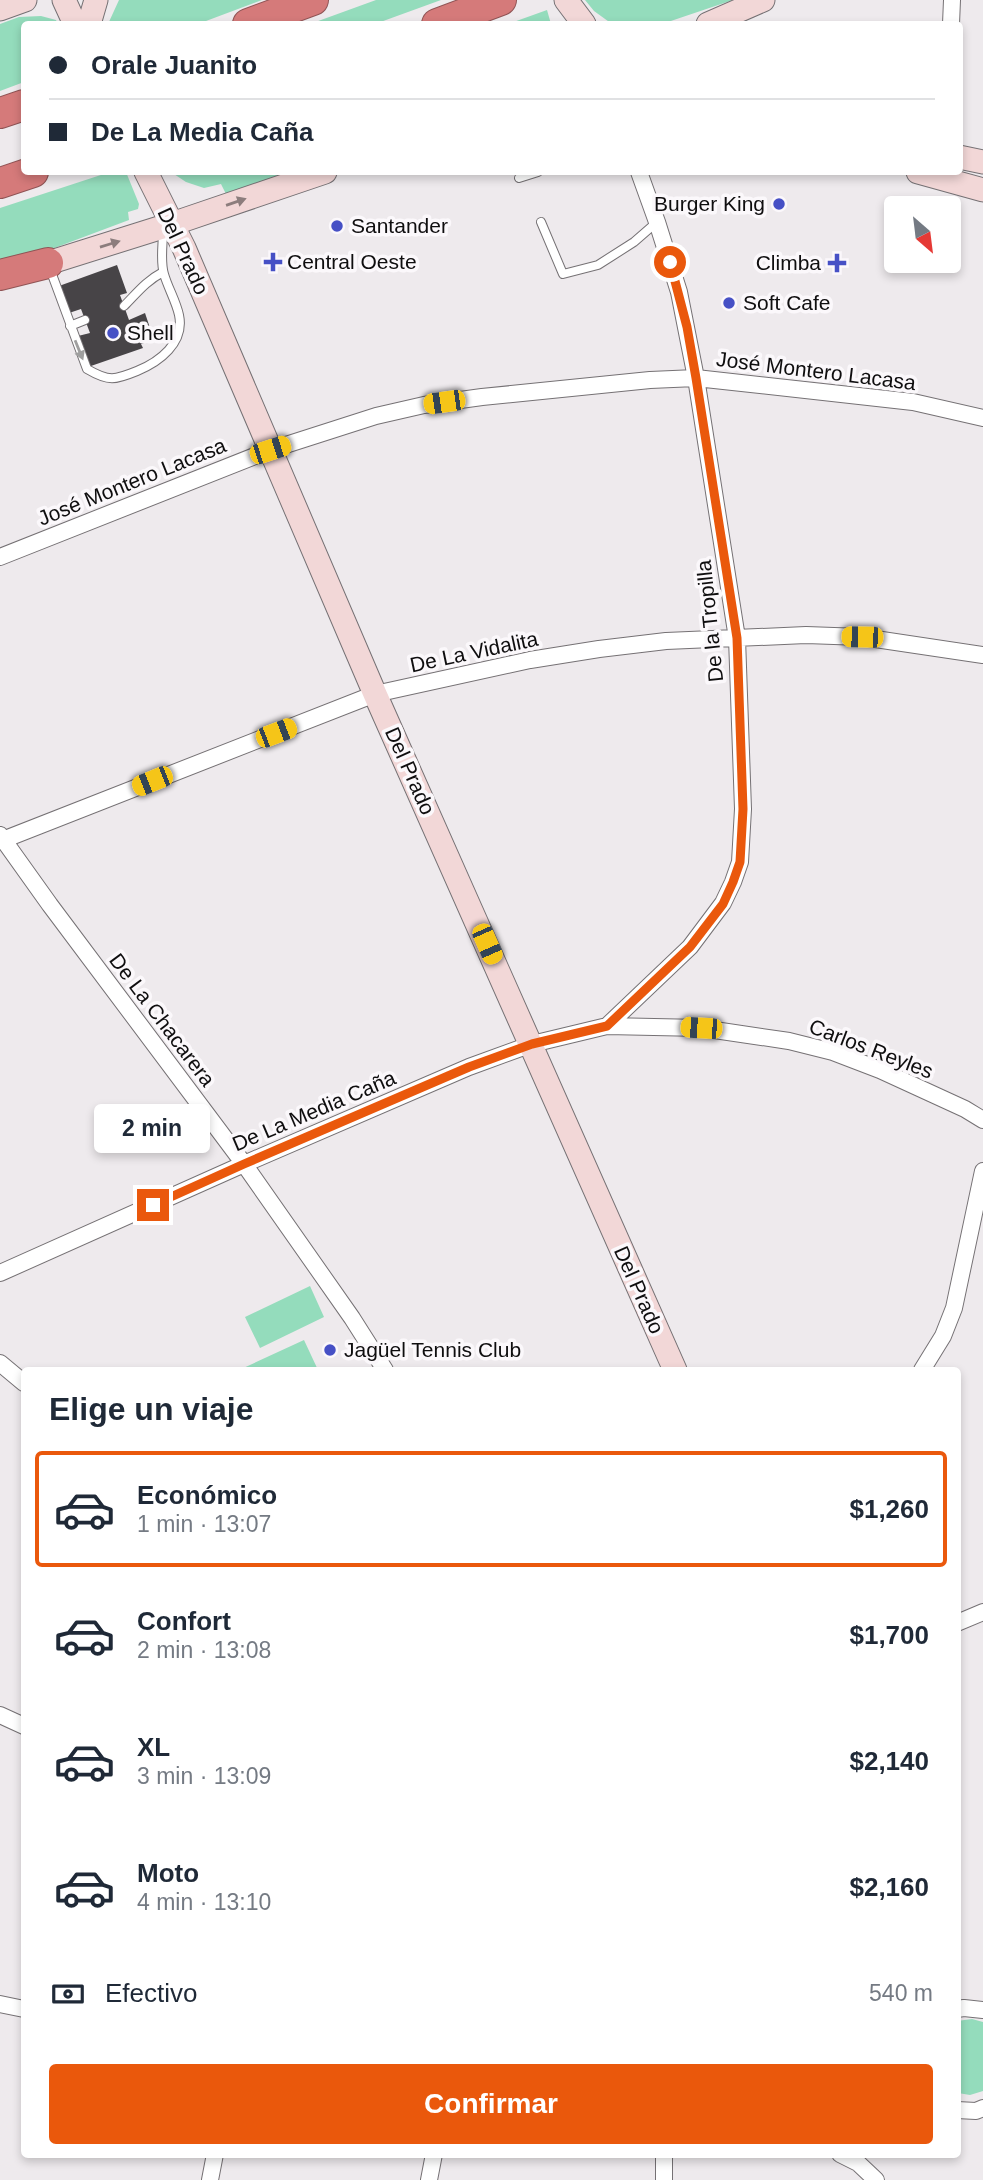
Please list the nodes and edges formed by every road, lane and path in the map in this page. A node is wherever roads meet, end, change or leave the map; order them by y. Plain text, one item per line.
1 (25, 0) edge
2 (64, 0) edge
3 (96, 0) edge
4 (313, 0) edge
5 (501, 0) edge
6 (559, 0) edge
7 (566, 0) edge
8 (763, 0) edge
9 (952, 0) edge
10 (0, 9) edge
11 (74, 21) edge
12 (90, 21) edge
13 (256, 21) edge
14 (445, 21) edge
15 (564, 21) edge
16 (582, 21) edge
17 (715, 21) edge
18 (951, 21) edge
19 (21, 106) edge
20 (0, 113) edge
21 (963, 157) edge
22 (983, 162) edge
23 (24, 175) edge
24 (147, 175) edge
25 (316, 175) edge
26 (528, 175) edge
27 (640, 175) edge
28 (929, 175) edge
29 (519, 178) dead end
30 (0, 183) edge
31 (983, 190) edge
32 (541, 222) dead end
33 (657, 222) junction
34 (167, 226) junction
35 (47, 263) junction
36 (163, 272) junction
37 (0, 277) edge
38 (124, 306) dead end
39 (85, 320) dead end
40 (70, 326) junction
41 (696, 378) junction
42 (983, 418) edge
43 (270, 450) junction
44 (0, 557) edge
45 (737, 638) junction
46 (983, 655) edge
47 (375, 694) junction
48 (1, 838) edge
49 (607, 1026) junction
50 (532, 1044) junction
51 (983, 1119) edge
52 (244, 1164) junction
53 (983, 1171) edge
54 (0, 1273) edge
55 (0, 1363) edge
56 (383, 1367) edge
57 (674, 1367) edge
58 (924, 1367) edge
59 (21, 1380) edge
60 (983, 1612) edge
61 (961, 1621) edge
62 (0, 1715) edge
63 (21, 1725) edge
64 (0, 2004) edge
65 (21, 2008) edge
66 (961, 2008) edge
67 (983, 2010) edge
68 (983, 2108) edge
69 (961, 2110) edge
70 (214, 2158) edge
71 (433, 2158) edge
72 (663, 2158) edge
73 (848, 2158) edge
74 (209, 2180) edge
75 (429, 2180) edge
76 (664, 2180) edge
77 (876, 2180) edge

1 - 10 street
2 - 11 street
3 - 12 street
4 - 13 highway
5 - 14 highway
6 - 15 street
7 - 16 street
8 - 17 street
9 - 18 street
19 - 20 highway
21 - 22 street
23 - 30 highway
24 - 34 street, Del Prado
34 -> 25 street
26 - 29 lane
27 - 33 street, De la Tropilla
28 - 31 street
32 - 33 lane
33 - 41 street, De la Tropilla
35 -> 34 street
34 - 36 lane
34 - 43 street, Del Prado
35 - 37 highway
35 - 40 lane
36 - 38 lane
40 -> 36 lane
39 - 40 lane
41 - 42 street, José Montero Lacasa
41 - 43 street, José Montero Lacasa
41 - 45 street, De la Tropilla
43 - 44 street, José Montero Lacasa
43 - 47 street, Del Prado
45 - 46 street, De La Vidalita
45 - 47 street, De La Vidalita
45 - 49 street, De la Tropilla
47 - 48 street, De La Vidalita
47 - 50 street, Del Prado
48 - 52 street, De La Chacarera
49 - 50 street, Carlos Reyles
49 - 51 street, Carlos Reyles
50 - 52 street, De La Media Caña
50 - 57 street, Del Prado
52 - 54 street, De La Media Caña
52 - 56 street, De La Chacarera
53 - 58 street
55 - 59 street
60 - 61 street
62 - 63 street
64 - 65 street
66 - 67 street
68 - 69 street
70 - 74 street
71 - 75 street
72 - 76 street
73 - 77 street

